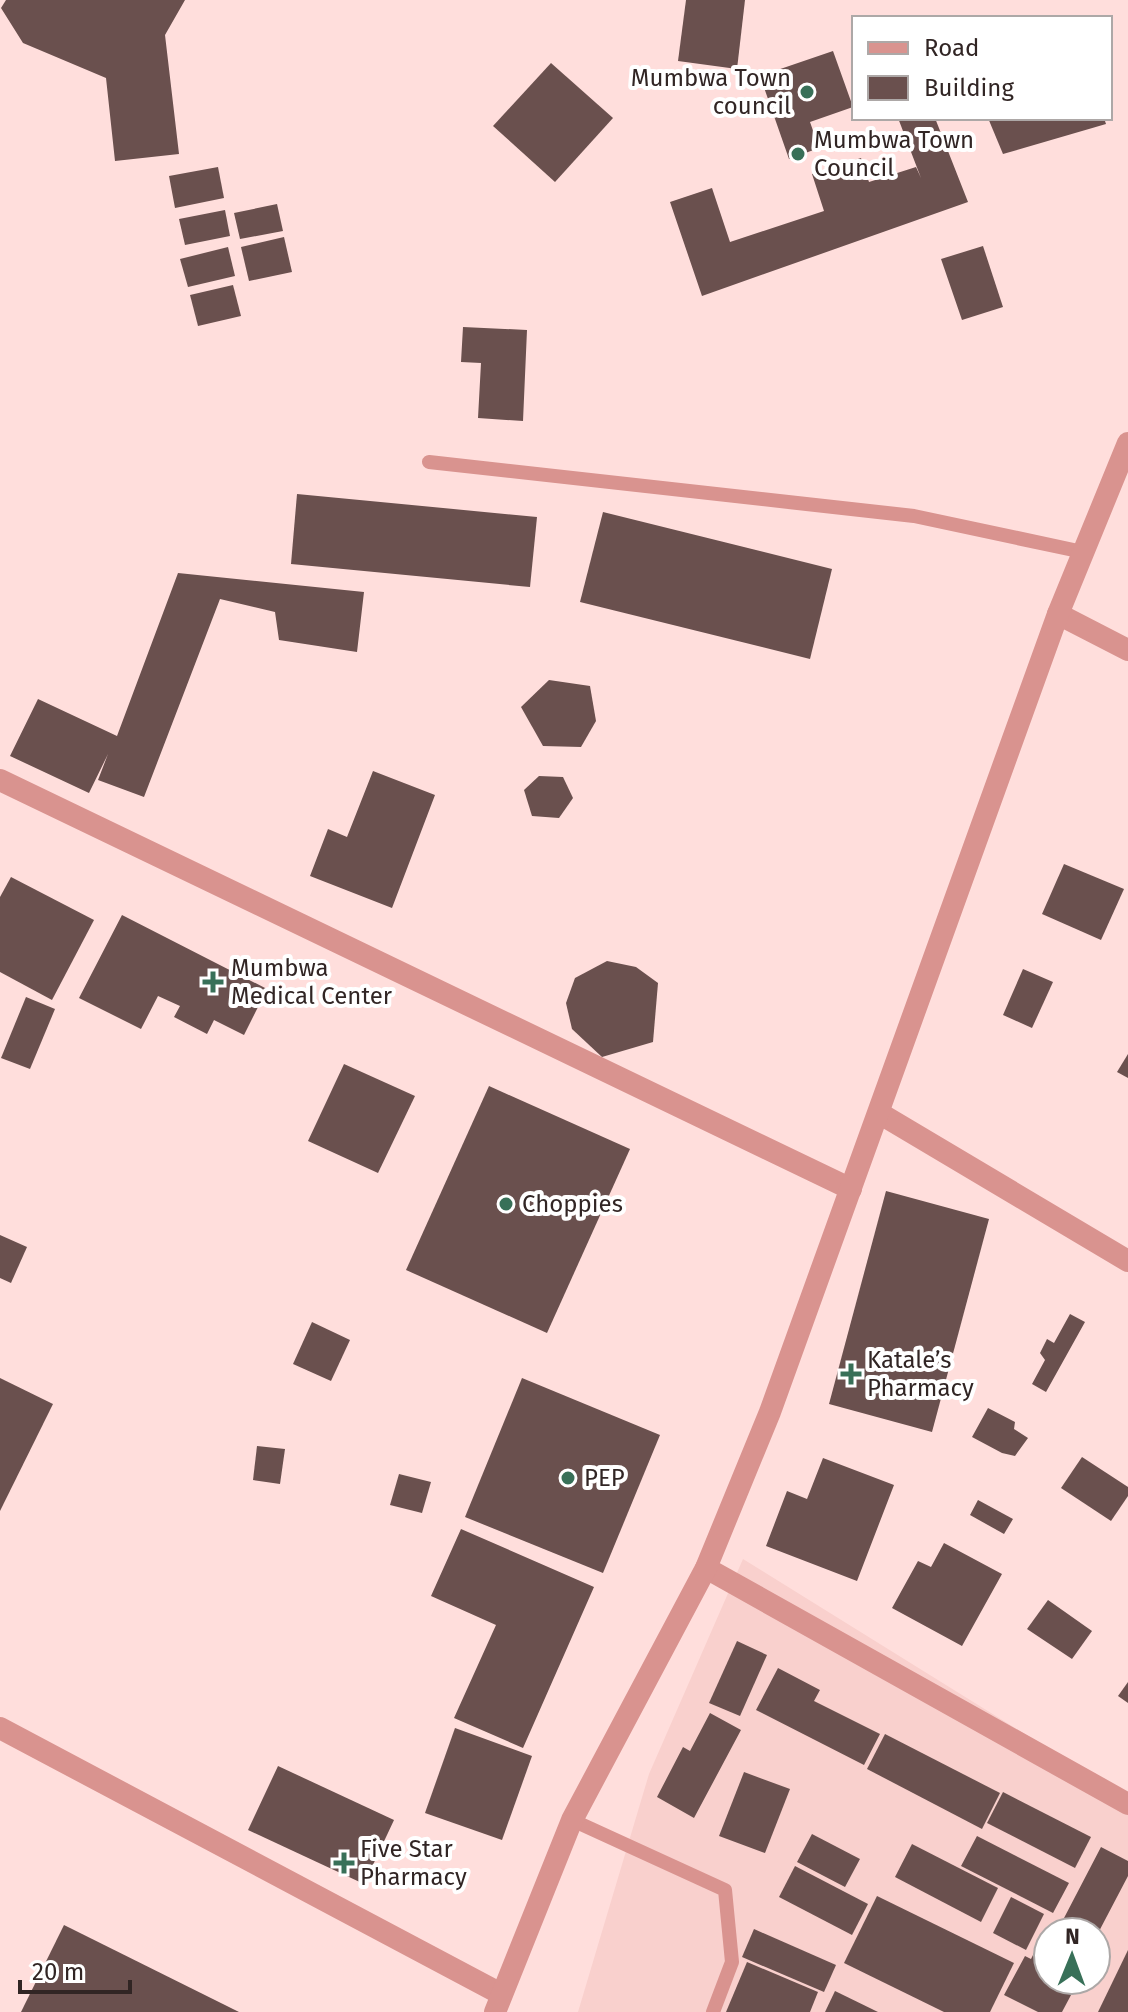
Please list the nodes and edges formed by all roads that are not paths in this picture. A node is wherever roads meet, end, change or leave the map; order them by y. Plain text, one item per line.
1 (1128, 443) edge
2 (429, 462) dead end
3 (1083, 552) junction
4 (1058, 614) junction
5 (1128, 650) edge
6 (0, 780) edge
7 (879, 1113) junction
8 (851, 1189) junction
9 (1128, 1261) edge
10 (706, 1568) junction
11 (0, 1728) edge
12 (1128, 1804) edge
13 (572, 1820) junction
14 (498, 2003) edge
15 (713, 2012) edge

1 - 3 street
2 - 3 lane
3 - 4 street
4 - 5 street
4 - 7 street
6 - 8 street
7 - 8 street
7 - 9 street
8 - 10 street
10 - 12 street
10 - 13 street
11 - 14 street
13 - 14 street
13 - 15 lane

